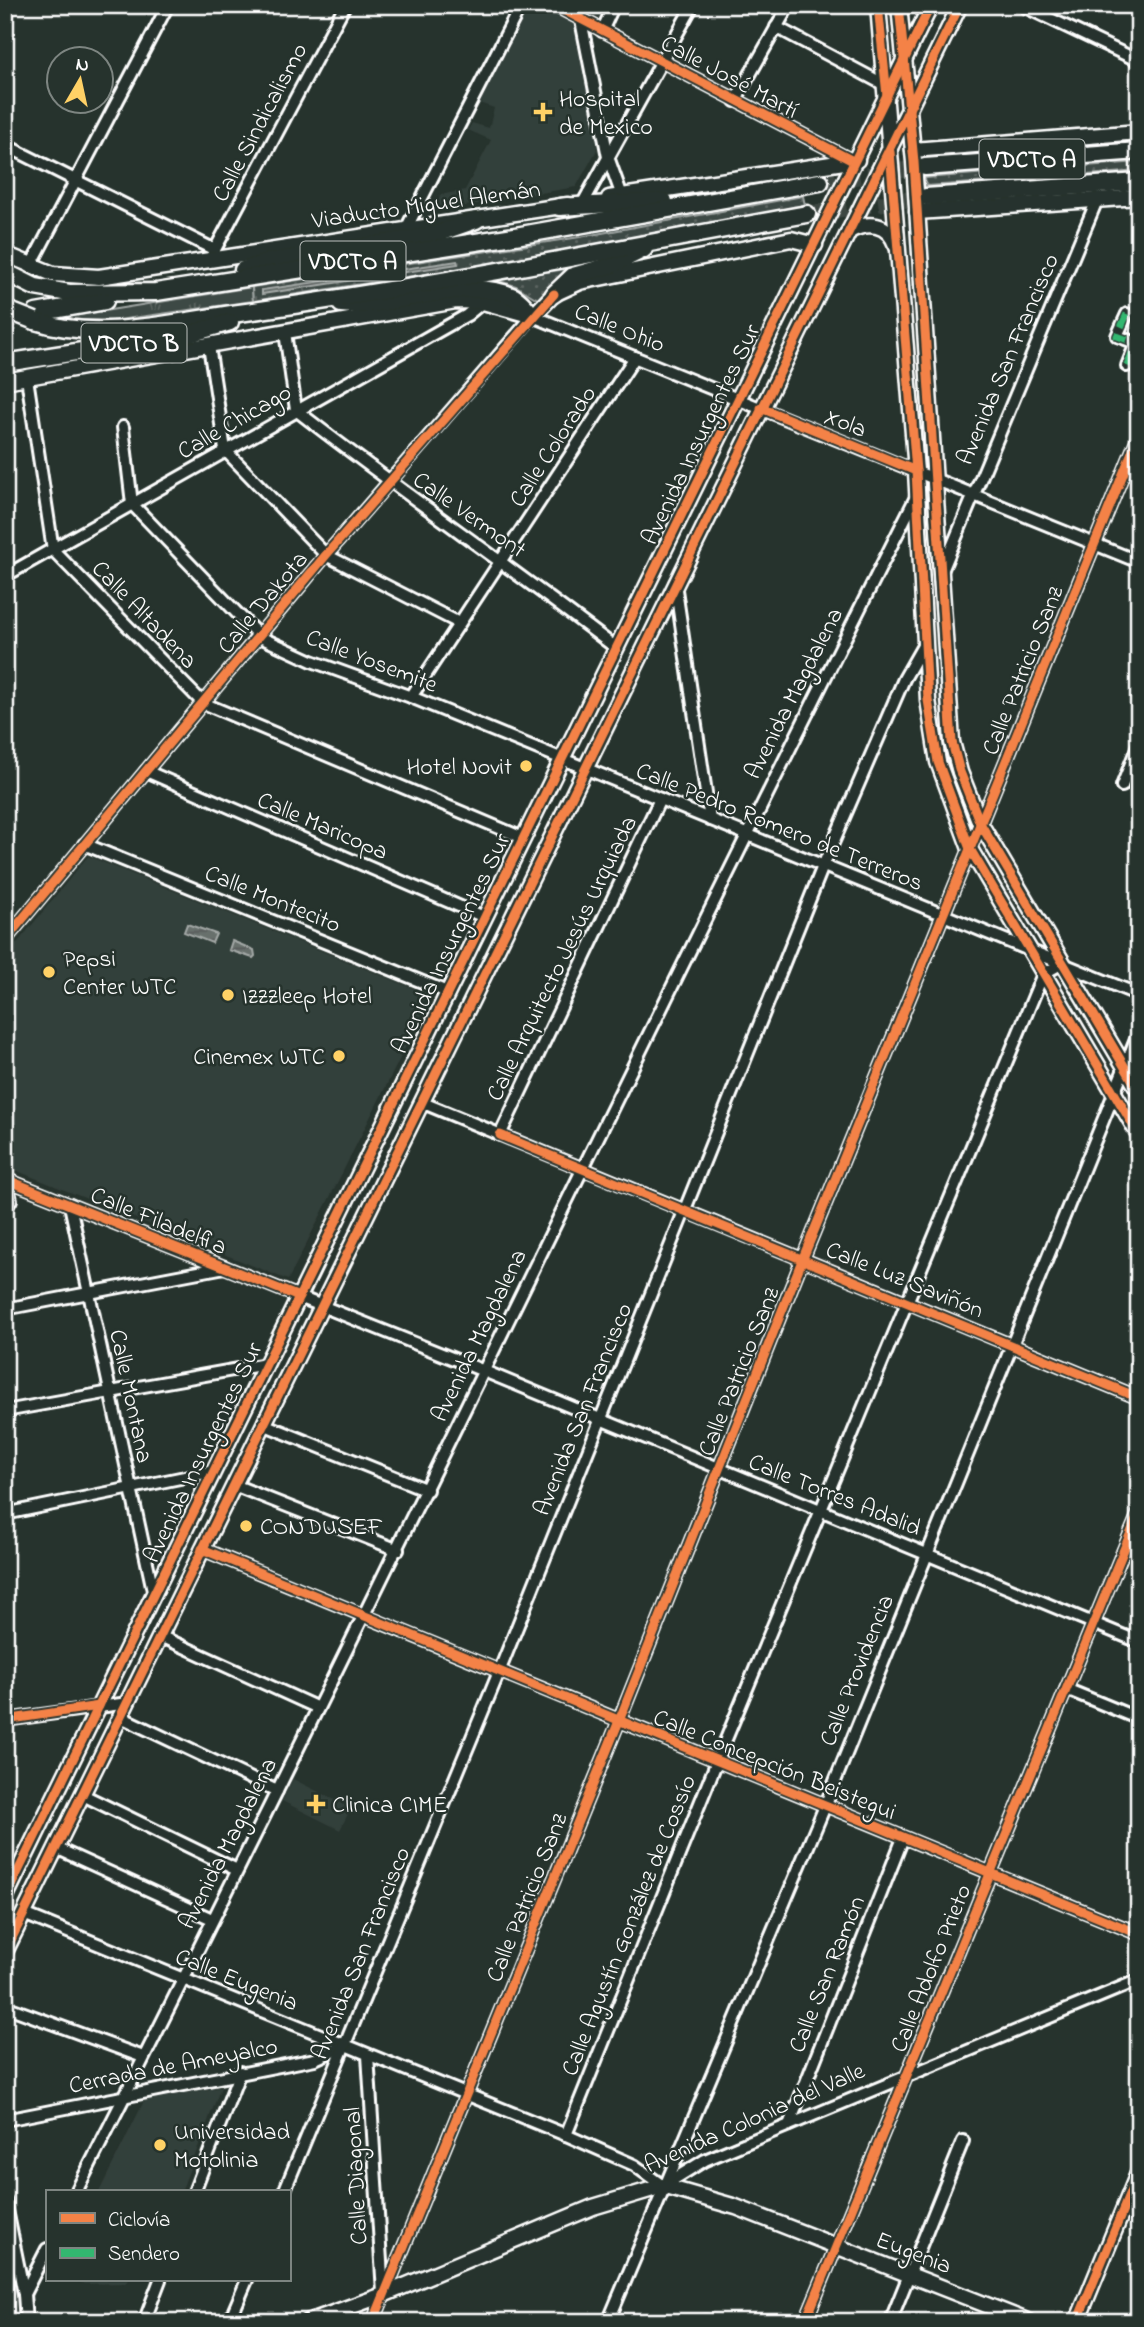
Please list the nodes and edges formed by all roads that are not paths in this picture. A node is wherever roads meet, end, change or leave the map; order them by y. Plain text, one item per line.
1 (168, 5) edge
2 (345, 5) edge
3 (521, 5) edge
4 (554, 5) edge
5 (578, 5) edge
6 (614, 5) edge
7 (693, 5) edge
8 (789, 5) edge
9 (878, 5) edge
10 (899, 5) edge
11 (931, 5) edge
12 (960, 5) edge
13 (1021, 5) edge
14 (580, 19) junction
15 (776, 27) junction
16 (602, 31) junction
17 (904, 61) junction
18 (1139, 61) edge
19 (664, 63) junction
20 (886, 91) junction
21 (735, 101) junction
22 (909, 108) junction
23 (1139, 132) edge
24 (5, 145) edge
25 (890, 149) junction
26 (913, 150) junction
27 (1139, 151) edge
28 (608, 158) junction
29 (854, 160) junction
30 (925, 167) tunnel mouth
31 (75, 181) junction
32 (820, 182) tunnel mouth
33 (1139, 182) edge
34 (622, 196) junction
35 (926, 197) tunnel mouth
36 (1139, 197) edge
37 (1097, 200) junction
38 (583, 203) junction
39 (702, 203) junction
40 (559, 207) junction
41 (917, 212) junction
42 (807, 214) tunnel mouth
43 (477, 220) junction
44 (406, 229) junction
45 (849, 231) junction
46 (659, 242) junction
47 (815, 245) junction
48 (897, 248) junction
49 (5, 254) edge
50 (213, 255) junction
51 (30, 267) junction
52 (5, 272) edge
53 (217, 281) junction
54 (156, 292) junction
55 (554, 294) junction
56 (325, 300) junction
57 (483, 302) junction
58 (6, 309) edge
59 (258, 310) junction
60 (1127, 314) dead end
61 (533, 316) junction
62 (35, 317) junction
63 (285, 332) junction
64 (1137, 344) edge
65 (209, 346) junction
66 (635, 357) junction
67 (5, 363) edge
68 (1127, 366) dead end
69 (27, 378) junction
70 (5, 381) edge
71 (738, 398) junction
72 (761, 408) junction
73 (296, 410) junction
74 (123, 427) dead end
75 (1139, 435) edge
76 (225, 450) junction
77 (916, 471) junction
78 (934, 478) junction
79 (388, 482) junction
80 (917, 494) junction
81 (973, 494) junction
82 (132, 504) junction
83 (1094, 543) junction
84 (53, 550) junction
85 (326, 555) junction
86 (502, 561) junction
87 (1139, 562) edge
88 (941, 573) junction
89 (5, 576) edge
90 (675, 583) junction
91 (459, 623) junction
92 (260, 637) junction
93 (925, 644) junction
94 (616, 648) junction
95 (411, 697) junction
96 (203, 702) junction
97 (1139, 743) edge
98 (562, 759) junction
99 (584, 769) junction
100 (146, 771) junction
101 (1122, 786) dead end
102 (660, 799) junction
103 (710, 820) junction
104 (980, 823) junction
105 (745, 834) junction
106 (523, 838) junction
107 (84, 844) junction
108 (970, 849) junction
109 (823, 866) junction
110 (942, 915) junction
111 (484, 917) junction
112 (5, 920) edge
113 (16, 927) junction
114 (5, 940) edge
115 (1028, 951) junction
116 (1061, 964) junction
117 (1043, 974) junction
118 (447, 992) junction
119 (1139, 995) edge
120 (1139, 1032) edge
121 (1125, 1068) junction
122 (1139, 1091) edge
123 (1114, 1093) junction
124 (421, 1102) junction
125 (500, 1135) junction
126 (1139, 1135) edge
127 (582, 1168) junction
128 (6, 1179) edge
129 (70, 1205) junction
130 (5, 1210) edge
131 (683, 1210) junction
132 (803, 1258) junction
133 (225, 1267) junction
134 (89, 1293) junction
135 (299, 1297) junction
136 (909, 1302) junction
137 (320, 1306) junction
138 (5, 1309) edge
139 (1013, 1345) junction
140 (266, 1364) junction
141 (484, 1371) junction
142 (110, 1391) junction
143 (1139, 1398) edge
144 (5, 1410) edge
145 (601, 1420) junction
146 (263, 1424) junction
147 (720, 1469) junction
148 (214, 1471) junction
149 (233, 1485) junction
150 (130, 1488) junction
151 (427, 1490) junction
152 (822, 1511) junction
153 (1139, 1513) edge
154 (5, 1514) edge
155 (202, 1549) junction
156 (398, 1550) junction
157 (926, 1554) junction
158 (154, 1595) junction
159 (364, 1616) junction
160 (1093, 1623) junction
161 (160, 1636) junction
162 (1139, 1642) edge
163 (499, 1672) junction
164 (1066, 1689) junction
165 (128, 1703) junction
166 (99, 1706) junction
167 (318, 1708) junction
168 (121, 1717) junction
169 (1139, 1719) edge
170 (5, 1720) edge
171 (619, 1721) junction
172 (717, 1761) junction
173 (276, 1791) junction
174 (83, 1795) junction
175 (825, 1806) junction
176 (903, 1838) junction
177 (56, 1848) junction
178 (237, 1870) junction
179 (990, 1874) junction
180 (5, 1898) edge
181 (24, 1914) junction
182 (212, 1919) junction
183 (1139, 1934) edge
184 (5, 1952) edge
185 (182, 1980) junction
186 (1139, 1980) edge
187 (5, 2006) edge
188 (346, 2045) junction
189 (368, 2055) junction
190 (143, 2057) junction
191 (240, 2072) junction
192 (906, 2076) junction
193 (126, 2094) junction
194 (466, 2095) junction
195 (5, 2120) edge
196 (789, 2125) junction
197 (566, 2135) junction
198 (963, 2141) dead end
199 (1139, 2171) edge
200 (663, 2186) junction
201 (77, 2190) edge
202 (195, 2190) edge
203 (285, 2190) edge
204 (5, 2200) edge
205 (836, 2247) junction
206 (46, 2251) edge
207 (909, 2275) junction
208 (159, 2282) edge
209 (246, 2282) edge
210 (24, 2294) junction
211 (383, 2295) junction
212 (1006, 2318) edge
213 (26, 2322) edge
214 (144, 2322) edge
215 (229, 2322) edge
216 (308, 2322) edge
217 (373, 2322) edge
218 (608, 2322) edge
219 (805, 2322) edge
220 (890, 2322) edge
221 (1030, 2322) edge
222 (1077, 2322) edge

1 - 31 street
2 - 50 street, Calle Sindicalismo
3 - 44 street
4 - 14 street, Calle José Martí
5 - 14 street
6 - 16 street
7 - 19 street
8 - 15 street
9 - 20 main road
10 - 17 main road
11 - 17 main road, Avenida Insurgentes Sur
12 - 22 main road, Avenida Insurgentes Sur
13 - 18 street
14 - 16 street, Calle José Martí
14 - 28 street
15 - 20 street
15 - 21 street
16 - 19 street, Calle José Martí
17 - 20 main road, Avenida Insurgentes Sur
17 - 22 main road
19 - 21 street, Calle José Martí
19 - 28 street
20 - 25 main road
20 - 29 main road, Avenida Insurgentes Sur
21 - 29 street, Calle José Martí
22 - 25 main road, Avenida Insurgentes Sur
22 - 26 main road
23 - 26 main road
24 - 31 street
25 - 45 main road, Avenida Insurgentes Sur
25 - 48 main road
26 - 41 main road
27 - 30 highway, VDCTO A
28 - 34 street
28 - 38 street
29 - 34 main road, Viaducto Miguel Alemán
29 - 47 main road, Avenida Insurgentes Sur
31 - 50 street
31 - 51 street
32 - 39 highway, Viaducto Miguel Alemán / VDCTO A
33 - 35 highway, VDCTO A
34 - 38 main road, Viaducto Miguel Alemán
36 - 37 main road
37 - 41 main road
37 - 81 street, Avenida San Francisco
38 - 40 main road, Viaducto Miguel Alemán
39 - 40 highway
39 - 53 highway, Viaducto Miguel Alemán / VDCTO A
40 - 43 main road, Viaducto Miguel Alemán
41 - 78 main road
42 - 46 highway, VDCTO A
43 - 44 main road, Viaducto Miguel Alemán
43 - 53 highway
44 - 50 main road, Viaducto Miguel Alemán
45 - 48 main road
45 - 72 main road, Avenida Insurgentes Sur
46 - 55 highway
46 - 56 highway, VDCTO A
47 - 55 main road
47 - 71 main road, Avenida Insurgentes Sur
48 - 77 main road
49 - 51 main road, Viaducto Miguel Alemán
50 - 51 main road, Viaducto Miguel Alemán
52 - 54 highway, Viaducto Miguel Alemán / VDCTO A
53 - 54 highway, Viaducto Miguel Alemán / VDCTO A
54 - 62 highway, VDCTO B
55 - 61 main road, Calle Dakota
56 - 59 highway, VDCTO A
56 - 61 highway
57 - 61 main road, Calle Ohio
57 - 63 main road
57 - 73 street, Calle Chicago
58 - 62 highway, VDCTO A, bridge
59 - 62 highway, VDCTO A
59 - 67 highway, VDCTO B
60 - 64 street
61 - 66 street, Calle Ohio
61 - 79 street, Calle Dakota
63 - 65 main road
63 - 73 street
64 - 68 street
65 - 69 main road
65 - 76 street
66 - 71 street, Calle Ohio
66 - 86 street, Calle Colorado
69 - 70 main road
69 - 84 street
71 - 72 street, Xola
71 - 94 main road, Avenida Insurgentes Sur
72 - 77 street, Xola
72 - 90 main road, Avenida Insurgentes Sur
73 - 76 street, Calle Chicago
73 - 79 street, Calle Vermont
74 - 82 street
75 - 83 street, Calle Patricio Sanz
76 - 82 street, Calle Chicago
76 - 85 street
77 - 78 street, Xola
77 - 80 main road
78 - 81 street, Xola
78 - 88 main road
79 - 85 street, Calle Dakota
79 - 86 street, Calle Vermont
80 - 93 main road
80 - 105 street, Avenida Magdalena
81 - 83 street, Xola
81 - 88 street, Avenida San Francisco
82 - 84 street, Calle Chicago
82 - 92 street, Calle Yosemite
83 - 87 street, Xola
83 - 104 street, Calle Patricio Sanz
84 - 89 street, Calle Chicago
84 - 96 street, Calle Altadena
85 - 91 street
85 - 92 street, Calle Dakota
86 - 91 street, Calle Colorado
86 - 94 street, Calle Vermont
88 - 104 main road
90 - 99 main road, Avenida Insurgentes Sur
90 - 103 street
91 - 95 street, Calle Colorado
92 - 95 street, Calle Yosemite
92 - 96 street, Calle Dakota
93 - 108 main road
93 - 109 street, Avenida San Francisco
94 - 98 main road, Avenida Insurgentes Sur
95 - 98 street, Calle Yosemite
96 - 100 street, Calle Dakota
96 - 106 street, Calle Altadena
97 - 101 street
98 - 99 street, Calle Pedro Romero de Terreros
98 - 106 main road, Avenida Insurgentes Sur
99 - 102 street, Calle Pedro Romero de Terreros
99 - 124 main road, Avenida Insurgentes Sur
100 - 107 street, Calle Dakota
100 - 111 street, Calle Maricopa
102 - 103 street, Calle Pedro Romero de Terreros
102 - 125 street, Calle Arquitecto Jesús Urquiada
103 - 105 street, Calle Pedro Romero de Terreros
104 - 108 street, Calle Patricio Sanz
104 - 116 main road
105 - 109 street, Calle Pedro Romero de Terreros
105 - 127 street, Avenida Magdalena
106 - 111 main road, Avenida Insurgentes Sur
107 - 113 street, Calle Dakota
107 - 118 street, Calle Montecito
108 - 110 street, Calle Patricio Sanz
108 - 115 main road
109 - 110 street, Calle Pedro Romero de Terreros
109 - 131 street, Avenida San Francisco
110 - 115 street, Calle Pedro Romero de Terreros
110 - 132 street, Calle Patricio Sanz
111 - 118 main road, Avenida Insurgentes Sur
112 - 113 street
113 - 114 street, Calle Dakota
115 - 116 street, Calle Pedro Romero de Terreros
115 - 117 main road
116 - 117 street
116 - 119 street, Calle Pedro Romero de Terreros
116 - 121 main road
117 - 123 main road
117 - 136 street, Calle Agustín González de Cossío
118 - 135 main road, Avenida Insurgentes Sur
120 - 121 street, Calle Providencia
121 - 122 main road
121 - 123 street, Calle Providencia
123 - 126 main road
123 - 139 street, Calle Providencia
124 - 125 street, Calle Luz Saviñón
124 - 137 main road, Avenida Insurgentes Sur
125 - 127 street, Calle Luz Saviñón
127 - 131 street, Calle Luz Saviñón
127 - 141 street, Avenida Magdalena
128 - 129 street, Calle Filadelfia
128 - 130 street
129 - 133 street, Calle Filadelfia
129 - 134 street, Calle Montana
131 - 132 street, Calle Luz Saviñón
131 - 145 street, Avenida San Francisco
132 - 136 street, Calle Luz Saviñón
132 - 147 street, Calle Patricio Sanz
133 - 134 street
133 - 135 street, Calle Filadelfia
134 - 138 street
134 - 142 street, Calle Montana
135 - 137 street, Calle Filadelfia
135 - 140 main road, Avenida Insurgentes Sur
136 - 139 street, Calle Luz Saviñón
136 - 152 street, Calle Agustín González de Cossío
137 - 141 street, Calle Torres Adalid
137 - 146 main road, Avenida Insurgentes Sur
139 - 143 street, Calle Luz Saviñón
139 - 157 street, Calle Providencia
140 - 142 street
140 - 148 main road, Avenida Insurgentes Sur
141 - 145 street, Calle Torres Adalid
141 - 151 street, Avenida Magdalena
142 - 144 street
142 - 150 street, Calle Montana
145 - 147 street, Calle Torres Adalid
145 - 163 street, Avenida San Francisco
146 - 149 main road, Avenida Insurgentes Sur
146 - 151 street
147 - 152 street, Calle Torres Adalid
147 - 171 street, Calle Patricio Sanz
148 - 150 street
148 - 158 main road, Avenida Insurgentes Sur
149 - 155 main road, Avenida Insurgentes Sur
149 - 156 street
150 - 154 street
150 - 158 street, Calle Montana
151 - 156 street, Avenida Magdalena
152 - 157 street, Calle Torres Adalid
152 - 172 street, Calle Agustín González de Cossío
153 - 160 street, Calle Adolfo Prieto
155 - 159 street, Calle Concepción Beistegui
155 - 161 main road, Avenida Insurgentes Sur
156 - 159 street, Avenida Magdalena
157 - 160 street, Calle Torres Adalid
157 - 175 street, Calle Providencia
158 - 166 main road, Avenida Insurgentes Sur
159 - 163 street, Calle Concepción Beistegui
159 - 167 street, Avenida Magdalena
160 - 162 street, Calle Torres Adalid
160 - 164 street, Calle Adolfo Prieto
161 - 165 main road, Avenida Insurgentes Sur
161 - 167 street
163 - 171 street, Calle Concepción Beistegui
163 - 188 street, Avenida San Francisco
164 - 169 street
164 - 179 street, Calle Adolfo Prieto
165 - 166 street
165 - 168 main road, Avenida Insurgentes Sur
166 - 170 street
166 - 180 main road, Avenida Insurgentes Sur
167 - 173 street, Avenida Magdalena
168 - 173 street
168 - 174 main road, Avenida Insurgentes Sur
171 - 172 street, Calle Concepción Beistegui
171 - 194 street, Calle Patricio Sanz
172 - 175 street, Calle Concepción Beistegui
172 - 197 street, Calle Agustín González de Cossío
173 - 178 street, Avenida Magdalena
174 - 177 main road, Avenida Insurgentes Sur
174 - 178 street
175 - 176 street, Calle Concepción Beistegui
175 - 200 street, Calle Providencia
176 - 179 street, Calle Concepción Beistegui
176 - 196 street, Calle San Ramón
177 - 181 main road, Avenida Insurgentes Sur
177 - 182 street
178 - 182 street, Avenida Magdalena
179 - 183 street, Calle Concepción Beistegui
179 - 192 street, Calle Adolfo Prieto
181 - 184 main road, Avenida Insurgentes Sur
181 - 185 street, Calle Eugenia
182 - 185 street, Avenida Magdalena
185 - 188 street, Calle Eugenia
185 - 190 street, Avenida Magdalena
186 - 192 street, Avenida Colonia del Valle
187 - 190 street
188 - 189 street, Calle Eugenia
188 - 191 street, Cerrada de Ameyalco
188 - 203 street, Avenida San Francisco
189 - 194 street, Calle Eugenia
189 - 211 street, Calle Diagonal
190 - 193 street, Avenida Magdalena
191 - 193 street, Cerrada de Ameyalco
191 - 202 street
192 - 196 street, Avenida Colonia del Valle
192 - 205 street, Calle Adolfo Prieto
193 - 195 street, Cerrada de Ameyalco
193 - 201 street, Avenida Magdalena
194 - 197 street, Calle Eugenia
194 - 211 street, Calle Patricio Sanz
196 - 200 street, Avenida Colonia del Valle
197 - 200 street, Calle Eugenia
198 - 207 street
199 - 222 main road
200 - 205 main road, Eugenia
200 - 211 main road, Avenida Colonia del Valle
200 - 218 street, Calle Providencia
204 - 210 street
205 - 207 main road, Eugenia
205 - 219 street, Calle Adolfo Prieto
206 - 210 street
207 - 212 main road, Eugenia
207 - 220 street
208 - 214 street
209 - 215 street
210 - 213 street
211 - 216 main road, Avenida Colonia del Valle
211 - 217 street, Calle Patricio Sanz
212 - 221 main road, Eugenia

